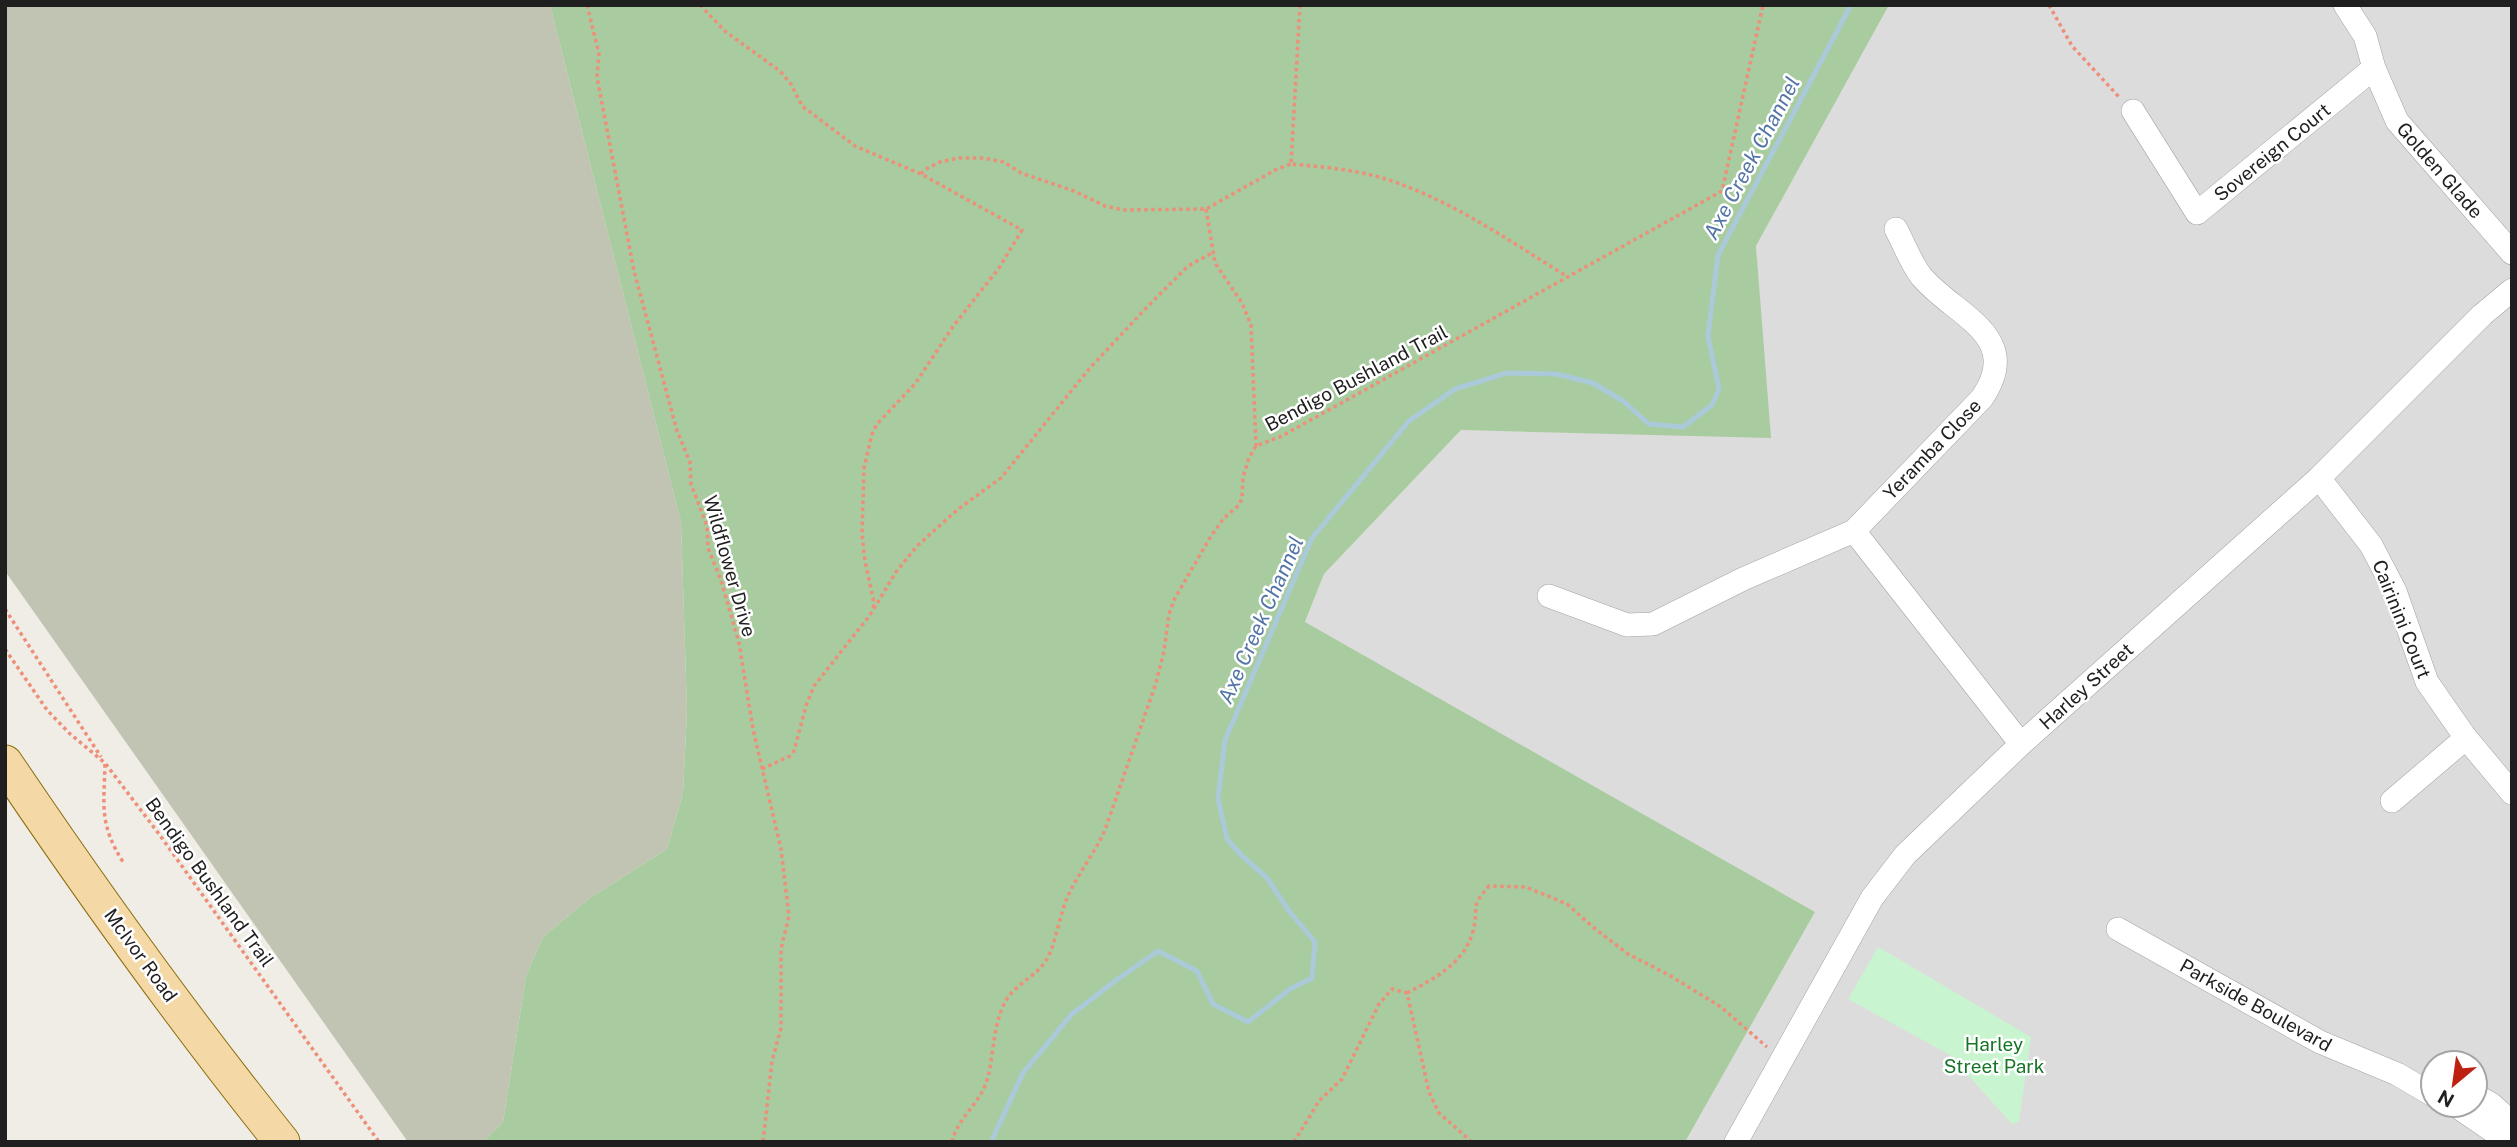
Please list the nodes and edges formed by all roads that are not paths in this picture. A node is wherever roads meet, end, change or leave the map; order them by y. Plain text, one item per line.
1 (2345, 5) edge
2 (2374, 68) junction
3 (2133, 111) road end
4 (1896, 229) dead end
5 (2512, 253) edge
6 (2512, 290) edge
7 (2319, 478) junction
8 (1854, 531) junction
9 (1549, 596) dead end
10 (2466, 738) junction
11 (2021, 744) junction
12 (5, 763) edge
13 (2512, 793) edge
14 (2392, 802) dead end
15 (2118, 929) dead end
16 (2397, 1074) junction
17 (2419, 1075) edge
18 (2419, 1087) edge
19 (2489, 1108) edge
20 (2487, 1119) edge
21 (2512, 1123) edge
22 (282, 1142) edge
23 (1735, 1142) edge
24 (2509, 1142) edge

1 - 2 street, Golden Glade
2 - 3 street, Sovereign Court
2 - 5 street, Golden Glade
4 - 8 street, Yeramba Close
6 - 7 street, Harley Street
7 - 10 street, Cairinini Court
7 - 11 street, Harley Street
8 - 9 street, Yeramba Close
8 - 11 street
10 - 13 street, Cairinini Court
10 - 14 street
11 - 23 street, Harley Street
12 - 22 main road, McIvor Road
15 - 16 street, Parkside Boulevard
16 - 17 street, Parkside Boulevard
16 - 18 street, Parkside Boulevard
19 - 21 street
20 - 24 street

